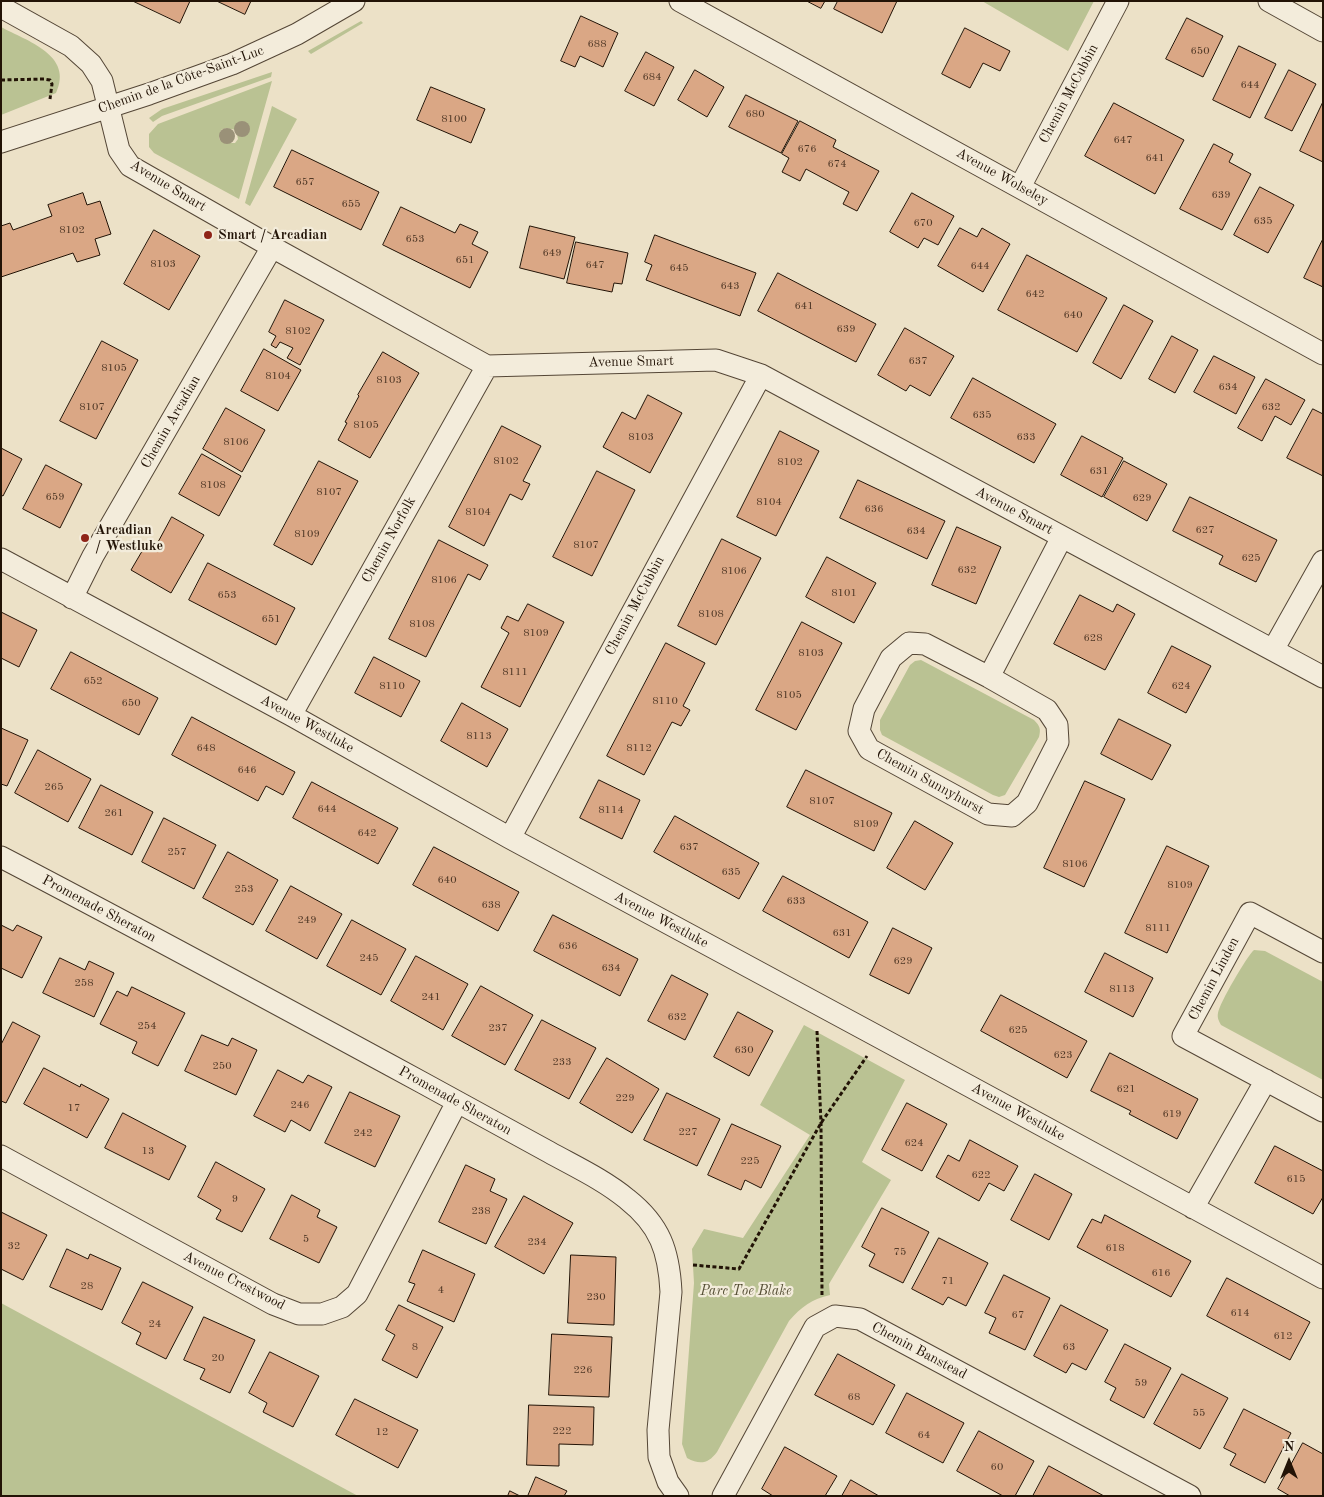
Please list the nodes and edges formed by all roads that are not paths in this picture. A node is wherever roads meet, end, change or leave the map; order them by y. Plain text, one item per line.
1 (354, 1) edge
2 (680, 1) edge
3 (1118, 1) edge
4 (1269, 1) edge
5 (1, 6) edge
6 (1323, 31) edge
7 (109, 107) junction
8 (1, 142) edge
9 (1020, 186) junction
10 (272, 247) junction
11 (1323, 354) edge
12 (487, 366) junction
13 (761, 375) junction
14 (1062, 537) junction
15 (1, 559) edge
16 (1323, 561) edge
17 (72, 598) junction
18 (1273, 650) junction
19 (989, 676) junction
20 (1323, 677) edge
21 (291, 715) junction
22 (510, 838) junction
23 (1, 857) edge
24 (1323, 952) edge
25 (1266, 1080) junction
26 (457, 1102) junction
27 (1323, 1112) edge
28 (1, 1156) edge
29 (1193, 1208) junction
30 (1323, 1278) edge
31 (678, 1496) edge
32 (724, 1496) edge
33 (1190, 1496) edge

1 - 7 street, Chemin de la Côte-Saint-Luc
2 - 9 street, Avenue Wolseley
3 - 9 street, Chemin McCubbin
4 - 6 street
5 - 7 street, Avenue Smart
7 - 8 street, Chemin de la Côte-Saint-Luc
7 - 10 street, Avenue Smart
9 - 11 street, Avenue Wolseley
10 - 12 street, Avenue Smart
10 - 17 street, Chemin Arcadian
12 - 13 street, Avenue Smart
12 - 21 street, Chemin Norfolk
13 - 14 street, Avenue Smart
13 - 22 street, Chemin McCubbin
14 - 18 street, Avenue Smart
14 - 19 street
15 - 17 street, Avenue Westluke
16 - 18 street
17 - 21 street, Avenue Westluke
18 - 20 street, Avenue Smart
19 - 19 street, Chemin Sunnyhurst
21 - 22 street, Avenue Westluke
22 - 29 street, Avenue Westluke
23 - 26 street, Promenade Sheraton
24 - 25 street, Chemin Linden
25 - 27 street, Chemin Linden
25 - 29 street
26 - 28 street, Avenue Crestwood
26 - 31 street, Promenade Sheraton
29 - 30 street, Avenue Westluke
32 - 33 street, Chemin Banstead

